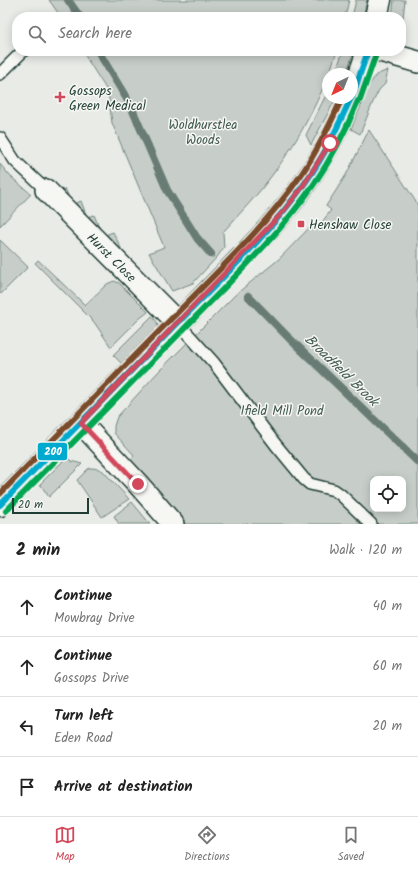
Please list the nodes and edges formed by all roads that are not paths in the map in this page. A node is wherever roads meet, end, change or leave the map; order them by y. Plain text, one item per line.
1 (380, 0) edge
2 (377, 12) edge
3 (18, 56) edge
4 (366, 56) edge
5 (397, 56) edge
6 (418, 62) edge
7 (0, 74) edge
8 (358, 80) edge
9 (349, 104) edge
10 (0, 138) edge
11 (46, 190) joint
12 (178, 323) junction
13 (81, 423) junction
14 (0, 505) edge
15 (172, 524) edge
16 (371, 524) edge

1 - 2 street
3 - 7 lane
4 - 8 street
5 - 6 street
9 - 12 street
10 - 11 lane
11 - 12 street, Hurst Close
12 - 13 street
12 - 16 lane
13 - 14 street
13 - 15 street

